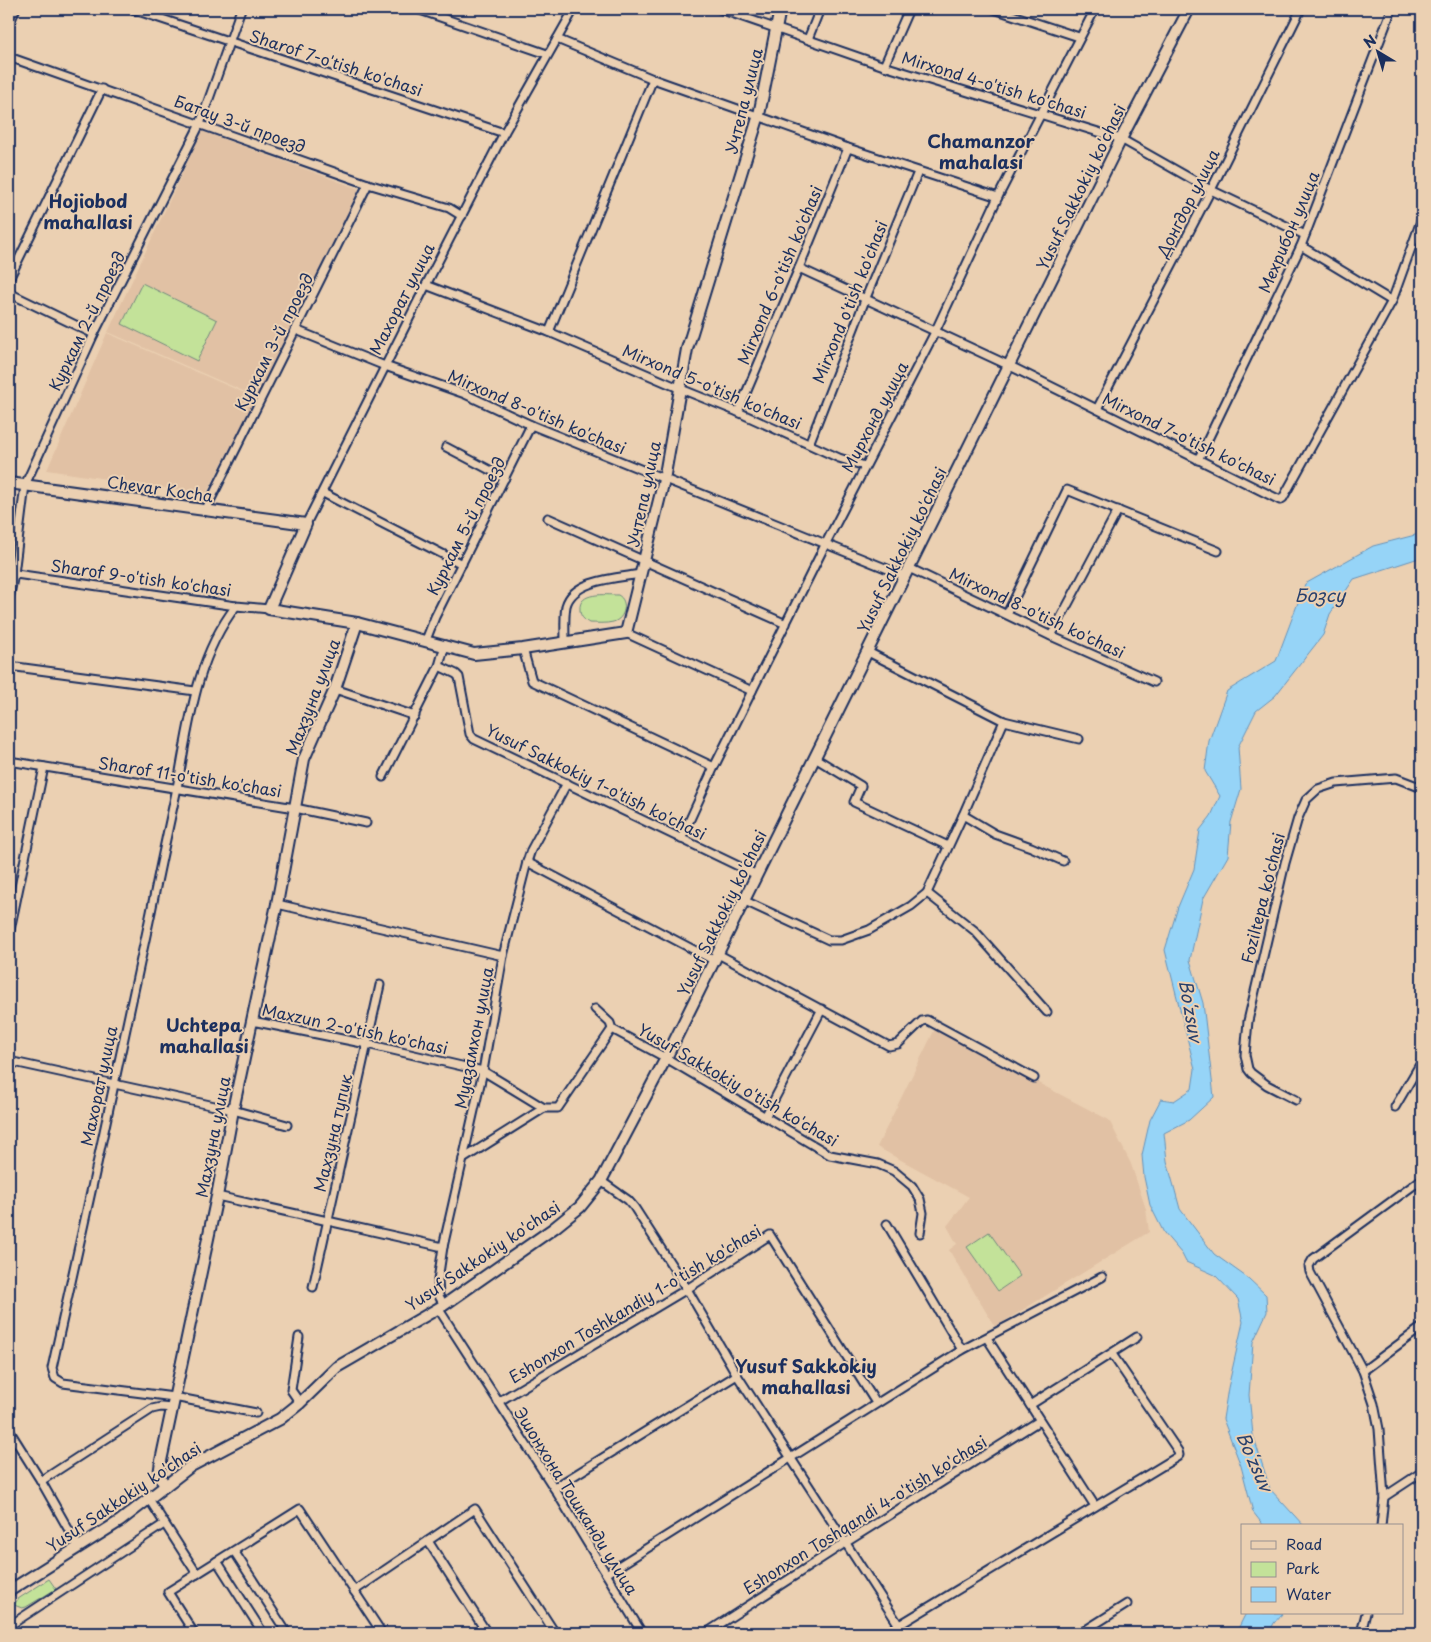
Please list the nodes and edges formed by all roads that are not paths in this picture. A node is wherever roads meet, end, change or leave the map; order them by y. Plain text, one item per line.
1 (14, 9) edge
2 (132, 9) edge
3 (242, 9) edge
4 (417, 9) edge
5 (574, 9) edge
6 (720, 9) edge
7 (780, 9) edge
8 (820, 9) edge
9 (909, 9) edge
10 (994, 9) edge
11 (1095, 9) edge
12 (1189, 9) edge
13 (1301, 9) edge
14 (1392, 9) edge
15 (1011, 12) edge
16 (9, 21) edge
17 (777, 28) junction
18 (1079, 37) junction
19 (556, 39) junction
20 (808, 39) junction
21 (229, 42) junction
22 (547, 54) junction
23 (9, 56) edge
24 (884, 66) junction
25 (653, 79) junction
26 (102, 89) junction
27 (1040, 113) junction
28 (759, 116) junction
29 (200, 124) junction
30 (504, 134) junction
31 (1121, 139) junction
32 (848, 148) junction
33 (918, 172) junction
34 (368, 184) junction
35 (1211, 190) junction
36 (998, 197) junction
37 (462, 216) junction
38 (1422, 218) edge
39 (1305, 235) junction
40 (1301, 246) junction
41 (799, 268) junction
42 (9, 279) edge
43 (426, 285) junction
44 (9, 293) edge
45 (865, 300) junction
46 (1392, 301) junction
47 (296, 330) junction
48 (549, 332) junction
49 (935, 332) junction
50 (94, 334) junction
51 (385, 366) junction
52 (1010, 366) junction
53 (681, 389) junction
54 (1097, 409) junction
55 (738, 412) junction
56 (531, 425) junction
57 (809, 444) junction
58 (446, 447) dead end
59 (1198, 460) junction
60 (865, 466) junction
61 (506, 478) junction
62 (664, 480) junction
63 (9, 483) edge
64 (25, 485) junction
65 (323, 493) junction
66 (1118, 510) junction
67 (205, 511) junction
68 (548, 518) dead end
69 (306, 524) junction
70 (826, 543) junction
71 (1218, 550) dead end
72 (645, 561) junction
73 (462, 564) junction
74 (907, 572) junction
75 (11, 573) edge
76 (641, 574) junction
77 (9, 599) edge
78 (236, 606) junction
79 (269, 609) junction
80 (1007, 614) junction
81 (357, 623) junction
82 (786, 624) junction
83 (626, 633) junction
84 (1052, 636) junction
85 (426, 640) junction
86 (565, 642) junction
87 (445, 645) junction
88 (523, 649) junction
89 (868, 652) junction
90 (9, 666) edge
91 (439, 666) junction
92 (1154, 682) dead end
93 (335, 689) junction
94 (195, 691) junction
95 (752, 691) junction
96 (415, 716) junction
97 (1004, 721) junction
98 (1079, 738) dead end
99 (815, 758) junction
100 (9, 762) edge
101 (44, 767) junction
102 (714, 767) junction
103 (383, 777) dead end
104 (567, 784) junction
105 (1422, 788) edge
106 (176, 789) junction
107 (295, 808) junction
108 (963, 815) junction
109 (366, 823) dead end
110 (681, 838) junction
111 (948, 846) junction
112 (1063, 861) dead end
113 (526, 862) junction
114 (758, 875) junction
115 (927, 893) junction
116 (745, 902) junction
117 (277, 904) junction
118 (9, 934) edge
119 (503, 956) junction
120 (717, 958) junction
121 (380, 985) dead end
122 (595, 1009) dead end
123 (822, 1009) junction
124 (1047, 1012) dead end
125 (252, 1021) junction
126 (612, 1029) junction
127 (367, 1044) junction
128 (666, 1058) junction
129 (9, 1061) edge
130 (1422, 1061) edge
131 (483, 1070) junction
132 (1034, 1078) dead end
133 (116, 1084) junction
134 (1296, 1100) dead end
135 (544, 1108) junction
136 (1395, 1108) dead end
137 (233, 1110) junction
138 (765, 1117) junction
139 (287, 1125) dead end
140 (463, 1160) junction
141 (1422, 1179) edge
142 (601, 1181) junction
143 (217, 1196) junction
144 (327, 1221) junction
145 (887, 1224) dead end
146 (920, 1233) dead end
147 (443, 1247) junction
148 (1102, 1277) dead end
149 (313, 1287) dead end
150 (686, 1289) junction
151 (441, 1307) junction
152 (1422, 1327) edge
153 (299, 1337) dead end
154 (987, 1338) junction
155 (1137, 1338) dead end
156 (962, 1350) junction
157 (1112, 1354) junction
158 (1363, 1371) junction
159 (737, 1375) junction
160 (498, 1402) junction
161 (173, 1403) junction
162 (300, 1403) junction
163 (876, 1403) junction
164 (1030, 1405) junction
165 (256, 1413) dead end
166 (1040, 1421) junction
167 (9, 1430) edge
168 (791, 1457) junction
169 (1422, 1472) edge
170 (41, 1481) junction
171 (165, 1486) junction
172 (554, 1488) junction
173 (1384, 1497) junction
174 (149, 1499) junction
175 (1095, 1506) junction
176 (164, 1524) junction
177 (1381, 1524) edge
178 (428, 1540) junction
179 (845, 1543) junction
180 (79, 1548) junction
181 (234, 1551) junction
182 (217, 1561) junction
183 (197, 1574) junction
184 (606, 1574) junction
185 (9, 1591) edge
186 (354, 1591) junction
187 (1127, 1604) dead end
188 (1366, 1614) edge
189 (899, 1625) junction
190 (9, 1626) edge
191 (194, 1633) edge
192 (263, 1633) edge
193 (287, 1633) edge
194 (382, 1633) edge
195 (487, 1633) edge
196 (555, 1633) edge
197 (642, 1633) edge
198 (706, 1633) edge
199 (886, 1633) edge
200 (904, 1633) edge
201 (1081, 1633) edge
202 (1361, 1633) edge

1 - 16 street
2 - 21 street, Sharof 7-o'tish ko'chasi
3 - 21 street, Куркам 2-й проезд
4 - 22 street
5 - 19 street, Махорат улица
6 - 17 street, Mirxond 4-o'tish ko'chasi
7 - 17 street, Учтепа улица
8 - 20 street
9 - 24 street
10 - 15 street
11 - 18 street, Мирхонд улица
12 - 31 street, Yusuf Sakkokiy ko'chasi
13 - 35 street, Донгдор улица
14 - 39 street, Мехрибон улица
15 - 18 street
17 - 20 street, Mirxond 4-o'tish ko'chasi
17 - 28 street, Учтепа улица
18 - 27 street, Мирхонд улица
19 - 22 street, Махорат улица
19 - 25 street
20 - 24 street, Mirxond 4-o'tish ko'chasi
21 - 29 street, Куркам 2-й проезд
21 - 30 street, Sharof 7-o'tish ko'chasi
22 - 30 street, Махорат улица
23 - 26 street, Батау 3-й проезд
24 - 27 street, Mirxond 4-o'tish ko'chasi
25 - 28 street
25 - 48 street
26 - 29 street, Батау 3-й проезд
26 - 42 street
27 - 31 street, Mirxond 4-o'tish ko'chasi
27 - 36 street, Мирхонд улица
28 - 32 street
28 - 53 street, Учтепа улица
29 - 34 street, Батау 3-й проезд
29 - 50 street, Куркам 2-й проезд
30 - 37 street, Махорат улица
31 - 35 street, Mirxond 4-o'tish ko'chasi
31 - 52 street, Yusuf Sakkokiy ko'chasi
32 - 33 street
32 - 41 street, Mirxond 6-o'tish ko'chasi
33 - 36 street
33 - 45 street, Mirxond o'tish ko'chasi
34 - 37 street, Батау 3-й проезд
34 - 47 street, Куркам 3-й проезд
35 - 39 street, Mirxond 4-o'tish ko'chasi
35 - 54 street, Донгдор улица
36 - 49 street, Мирхонд улица
37 - 43 street, Махорат улица
38 - 46 street, Mirxond 7-o'tish ko'chasi
39 - 40 street, Мехрибон улица
40 - 46 street
40 - 59 street, Мехрибон улица
41 - 45 street, Mirxond 7-o'tish ko'chasi
41 - 55 street, Mirxond 6-o'tish ko'chasi
43 - 48 street, Mirxond 5-o'tish ko'chasi
43 - 51 street, Махорат улица
44 - 50 street
45 - 49 street, Mirxond 7-o'tish ko'chasi
45 - 57 street, Mirxond o'tish ko'chasi
46 - 59 street, Mirxond 7-o'tish ko'chasi
47 - 51 street, Mirxond 8-o'tish ko'chasi
47 - 67 street, Куркам 3-й проезд
48 - 53 street, Mirxond 5-o'tish ko'chasi
49 - 52 street, Mirxond 7-o'tish ko'chasi
49 - 60 street, Мирхонд улица
50 - 64 street, Куркам 2-й проезд
51 - 56 street, Mirxond 8-o'tish ko'chasi
51 - 65 street, Махорат улица
52 - 54 street, Mirxond 7-o'tish ko'chasi
52 - 74 street, Yusuf Sakkokiy ko'chasi
53 - 55 street, Mirxond 5-o'tish ko'chasi
53 - 62 street, Учтепа улица
54 - 59 street, Mirxond 7-o'tish ko'chasi
55 - 57 street, Mirxond 5-o'tish ko'chasi
56 - 61 street, Куркам 5-й проезд
56 - 62 street, Mirxond 8-o'tish ko'chasi
57 - 60 street, Mirxond 5-o'tish ko'chasi
58 - 61 street
60 - 70 street, Мирхонд улица
61 - 73 street, Куркам 5-й проезд
62 - 70 street, Mirxond 8-o'tish ko'chasi
62 - 72 street, Учтепа улица
63 - 64 street, Chevar Kocha
64 - 67 street, Chevar Kocha
64 - 75 street, Куркам 2-й проезд
65 - 69 street, Махорат улица
65 - 73 street
66 - 71 street
66 - 80 street
66 - 84 street
67 - 69 street, Chevar Kocha
68 - 72 street
69 - 79 street, Махорат улица
70 - 74 street, Mirxond 8-o'tish ko'chasi
70 - 82 street, Мирхонд улица
72 - 76 street, Учтепа улица
72 - 82 street
73 - 85 street, Куркам 5-й проезд
74 - 80 street, Mirxond 8-o'tish ko'chasi
74 - 89 street, Yusuf Sakkokiy ko'chasi
75 - 77 street, Куркам 2-й проезд
75 - 78 street, Sharof 9-o'tish ko'chasi
76 - 83 street, Учтепа улица
76 - 86 street
78 - 79 street, Sharof 9-o'tish ko'chasi
78 - 94 street, Махорат улица
79 - 81 street
80 - 84 street, Mirxond 8-o'tish ko'chasi
81 - 85 street
81 - 93 street, Махзуна улица
82 - 95 street, Мирхонд улица
83 - 86 street
83 - 95 street
84 - 92 street, Mirxond 8-o'tish ko'chasi
85 - 87 street
86 - 88 street
87 - 88 street
87 - 91 street
88 - 102 street
89 - 97 street
89 - 99 street, Yusuf Sakkokiy ko'chasi
90 - 94 street
91 - 96 street
91 - 104 street, Yusuf Sakkokiy 1-o'tish ko'chasi
93 - 96 street
93 - 107 street, Махзуна улица
94 - 106 street, Махорат улица
95 - 102 street, Мирхонд улица
96 - 103 street
97 - 98 street
97 - 108 street
99 - 111 street
99 - 114 street, Yusuf Sakkokiy ko'chasi
100 - 101 street, Sharof 11-o'tish ko'chasi
101 - 106 street, Sharof 11-o'tish ko'chasi
101 - 118 street
102 - 110 street, Мирхонд улица
104 - 110 street, Yusuf Sakkokiy 1-o'tish ko'chasi
104 - 113 street, Муазамхон улица
105 - 134 street, Foziltepa ko'chasi
106 - 107 street, Sharof 11-o'tish ko'chasi
106 - 133 street, Махорат улица
107 - 109 street, Sharof 11-o'tish ko'chasi
107 - 117 street, Махзуна улица
108 - 111 street
108 - 112 street
110 - 114 street, Yusuf Sakkokiy 1-o'tish ko'chasi
111 - 115 street
113 - 119 street, Муазамхон улица
113 - 120 street
114 - 116 street, Yusuf Sakkokiy ko'chasi
115 - 116 street
115 - 124 street
116 - 120 street, Yusuf Sakkokiy ko'chasi
117 - 119 street
117 - 125 street, Махзуна улица
119 - 131 street, Муазамхон улица
120 - 123 street
120 - 128 street, Yusuf Sakkokiy ko'chasi
121 - 127 street, Махзуна тупик
122 - 126 street, Yusuf Sakkokiy o'tish ko'chasi
123 - 132 street
123 - 138 street
125 - 127 street, Maxzun 2-o'tish ko'chasi
125 - 137 street, Махзуна улица
126 - 128 street, Yusuf Sakkokiy o'tish ko'chasi
126 - 135 street
127 - 131 street, Maxzun 2-o'tish ko'chasi
127 - 144 street, Махзуна тупик
128 - 138 street, Yusuf Sakkokiy o'tish ko'chasi
128 - 142 street, Yusuf Sakkokiy ko'chasi
129 - 133 street
130 - 136 street
131 - 135 street, Maxzun 2-o'tish ko'chasi
131 - 140 street, Муазамхон улица
133 - 137 street
133 - 161 street, Махорат улица
135 - 140 street
137 - 139 street
137 - 143 street, Махзуна улица
138 - 146 street, Yusuf Sakkokiy o'tish ko'chasi
140 - 147 street, Муазамхон улица
141 - 158 street
142 - 150 street
142 - 151 street, Yusuf Sakkokiy ko'chasi
143 - 144 street
143 - 161 street, Махзуна улица
144 - 147 street
144 - 149 street, Махзуна тупик
145 - 156 street
147 - 151 street, Муазамхон улица
148 - 154 street
150 - 159 street
150 - 160 street, Eshonxon Toshkandiy 1-o'tish ko'chasi
150 - 163 street, Eshonxon Toshkandiy 1-o'tish ko'chasi
151 - 160 street, Эшонхона Тошканди улица
151 - 162 street, Yusuf Sakkokiy ko'chasi
152 - 158 street
153 - 162 street
154 - 156 street
154 - 164 street
155 - 157 street
156 - 163 street
157 - 164 street
157 - 175 street
158 - 173 street
159 - 168 street
159 - 172 street
160 - 172 street, Эшонхона Тошканди улица
161 - 165 street, Махорат улица
161 - 170 street
161 - 171 street, Махзуна улица
162 - 171 street, Yusuf Sakkokiy ko'chasi
163 - 168 street
164 - 166 street
166 - 175 street
166 - 179 street, Eshonxon Toshqandi 4-o'tish ko'chasi
167 - 170 street
168 - 179 street
168 - 184 street
169 - 173 street
170 - 180 street
171 - 174 street, Yusuf Sakkokiy ko'chasi
172 - 184 street, Эшонхона Тошканди улица
173 - 177 street
174 - 176 street
174 - 180 street, Yusuf Sakkokiy ko'chasi
175 - 189 street
176 - 183 street
176 - 190 street
178 - 186 street
178 - 195 street
178 - 196 street
179 - 189 street
179 - 198 street, Eshonxon Toshqandi 4-o'tish ko'chasi
180 - 185 street, Yusuf Sakkokiy ko'chasi
181 - 182 street
181 - 186 street
181 - 193 street
182 - 183 street
182 - 192 street
183 - 191 street
184 - 197 street, Эшонхона Тошканди улица
186 - 194 street
187 - 201 street
188 - 202 street
189 - 199 street
189 - 200 street

